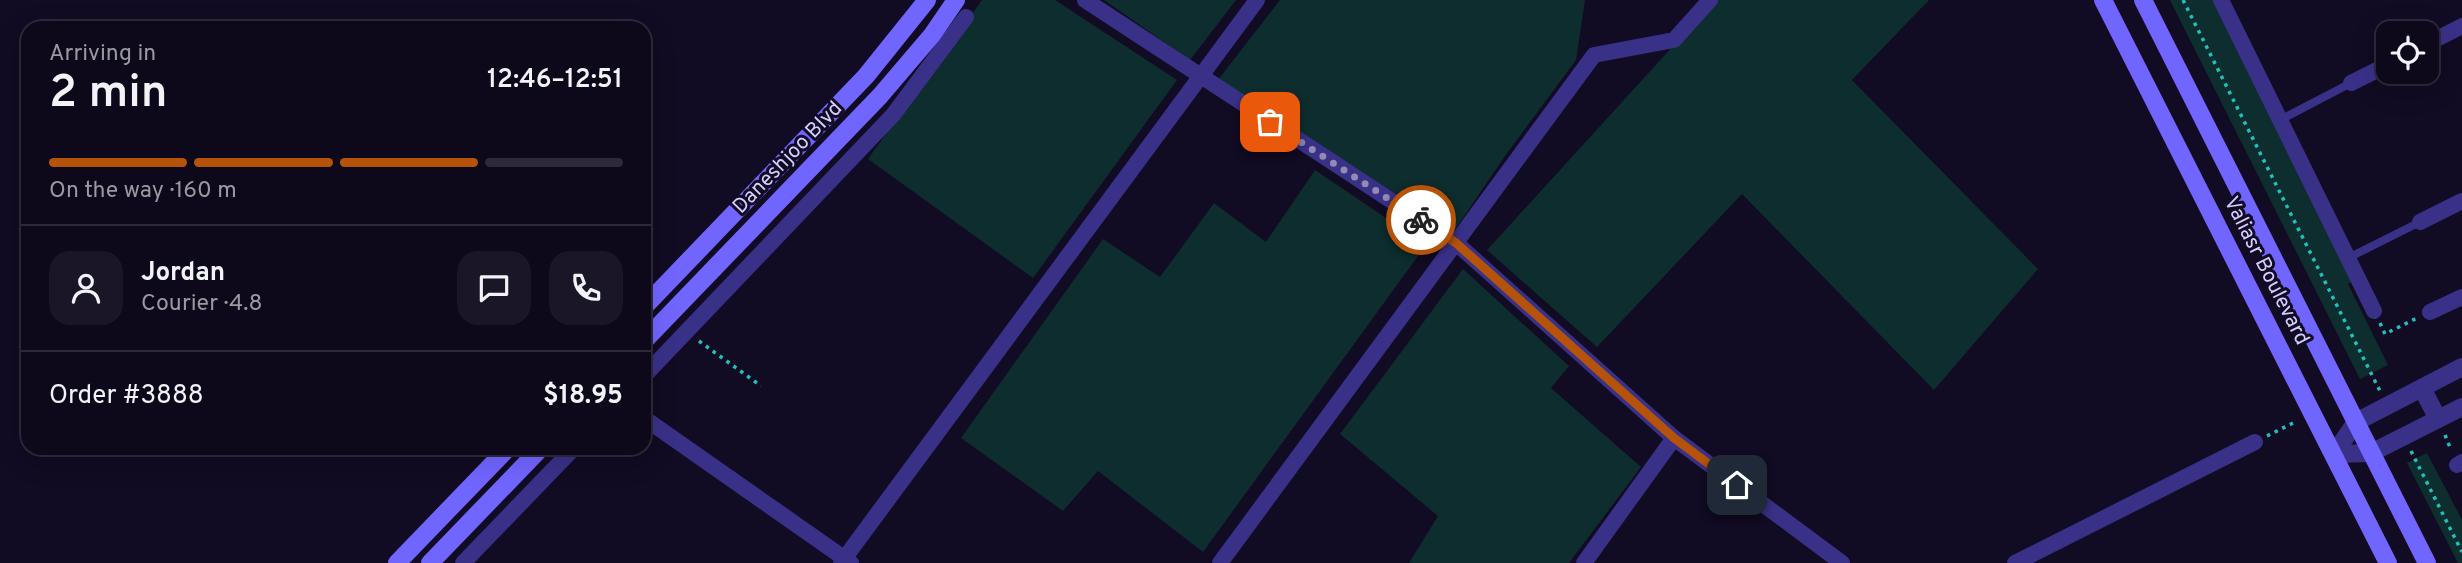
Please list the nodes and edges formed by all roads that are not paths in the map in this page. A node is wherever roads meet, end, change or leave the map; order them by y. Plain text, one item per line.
1 (927, 0) edge
2 (956, 0) edge
3 (1085, 0) edge
4 (1257, 0) edge
5 (1710, 0) edge
6 (2103, 0) edge
7 (2143, 0) edge
8 (2221, 0) edge
9 (966, 17) dead end
10 (2462, 26) edge
11 (2439, 38) edge
12 (2376, 70) edge
13 (1200, 76) junction
14 (2351, 83) joint
15 (2280, 120) junction
16 (2462, 201) edge
17 (2420, 222) joint
18 (1456, 243) junction
19 (2347, 258) junction
20 (2462, 297) edge
21 (651, 300) edge
22 (2374, 312) road end
23 (2430, 312) road end
24 (651, 334) edge
25 (2462, 367) edge
26 (651, 369) edge
27 (2422, 387) junction
28 (2462, 407) edge
29 (2438, 419) junction
30 (2356, 422) junction
31 (651, 423) edge
32 (1674, 438) junction
33 (2255, 442) road end
34 (2371, 453) junction
35 (2334, 454) junction
36 (501, 455) edge
37 (534, 455) edge
38 (567, 455) edge
39 (845, 562) edge
40 (397, 563) edge
41 (430, 563) edge
42 (463, 563) edge
43 (1220, 563) edge
44 (1584, 563) edge
45 (1842, 563) edge
46 (2014, 563) edge
47 (2388, 563) edge
48 (2427, 563) edge

1 - 21 main road, Daneshjoo Blvd
2 - 24 main road, Daneshjoo Blvd
3 - 13 street
4 - 13 street
5 - 18 street
6 - 35 main road, Valiasr Boulevard
7 - 30 main road, Valiasr Boulevard
8 - 15 street
9 - 26 street
10 - 11 street
12 - 14 street
13 - 18 street
13 - 39 street
14 - 15 lane
15 - 19 street
16 - 17 street
17 - 19 lane
18 - 32 street
18 - 43 street
19 - 22 street
20 - 23 street
25 - 27 street
27 - 29 street
27 - 30 street
28 - 29 street
29 - 34 street
30 - 34 main road, Valiasr Boulevard
30 - 35 street
31 - 39 street
32 - 44 street
32 - 45 street
33 - 46 street
34 - 35 street
34 - 48 main road, Valiasr Boulevard
35 - 47 main road, Valiasr Boulevard
36 - 40 main road
37 - 41 main road
38 - 42 street

